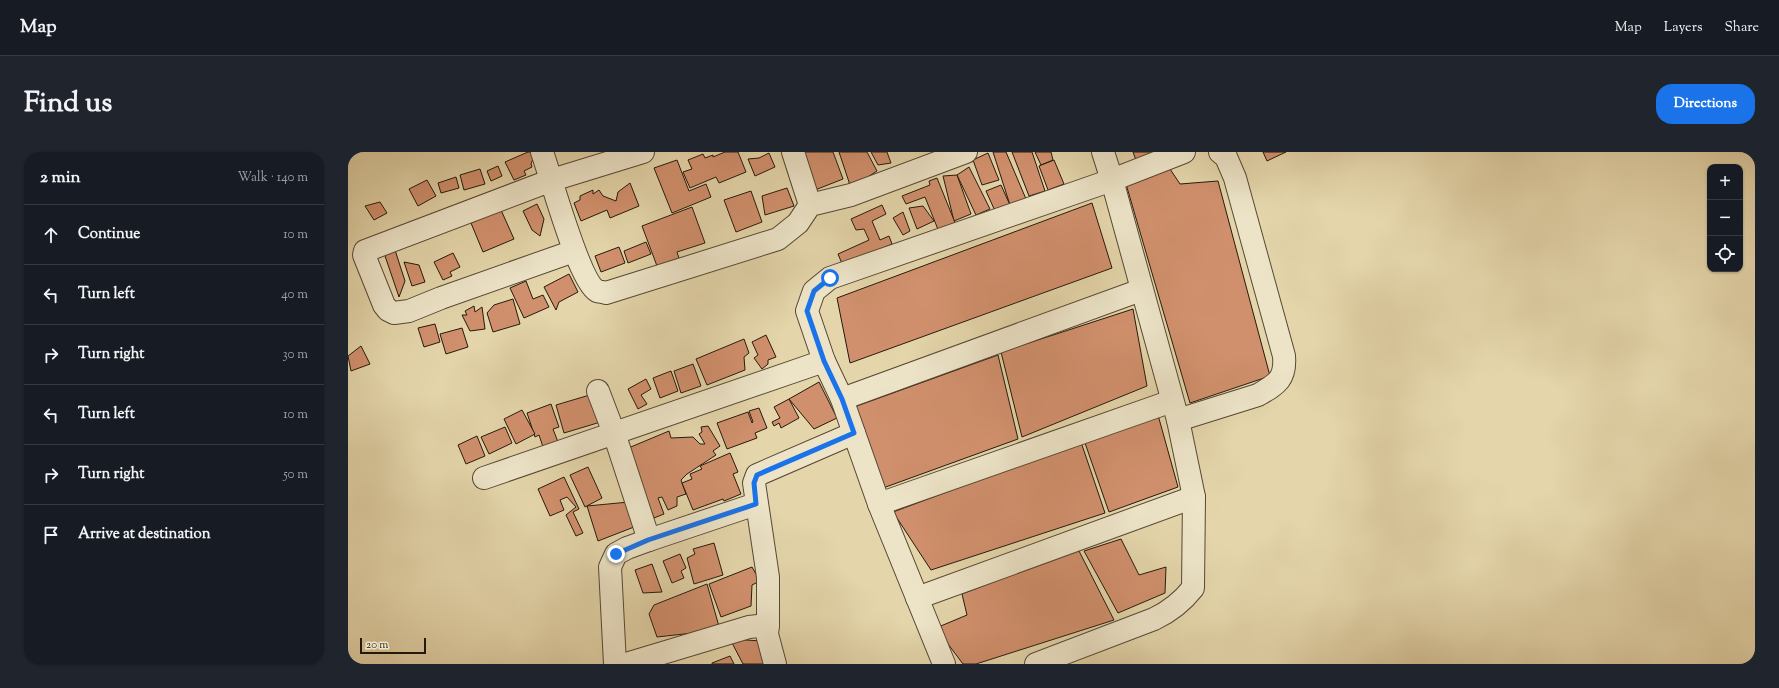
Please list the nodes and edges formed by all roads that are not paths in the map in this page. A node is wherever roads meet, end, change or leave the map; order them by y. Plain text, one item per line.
1 (542, 152) edge
2 (643, 152) edge
3 (793, 152) edge
4 (966, 152) edge
5 (1103, 152) edge
6 (1184, 152) edge
7 (1220, 152) edge
8 (552, 180) junction
9 (1112, 180) junction
10 (810, 205) junction
11 (574, 251) junction
12 (1141, 290) junction
13 (824, 361) junction
14 (598, 391) dead end
15 (842, 399) junction
16 (1175, 411) junction
17 (854, 433) junction
18 (614, 434) junction
19 (484, 478) dead end
20 (1194, 497) junction
21 (756, 504) junction
22 (879, 504) junction
23 (648, 540) junction
24 (917, 598) junction
25 (768, 625) junction
26 (615, 664) edge
27 (626, 664) edge
28 (775, 664) edge
29 (944, 664) edge
30 (1036, 664) edge

1 - 8 street
2 - 8 street
3 - 10 street
4 - 10 street
5 - 9 street
6 - 9 street
7 - 16 street
8 - 11 street
8 - 11 street
9 - 12 street
9 - 13 street
10 - 11 street
12 - 15 street
12 - 16 street
13 - 15 street
13 - 18 street
14 - 18 street
15 - 17 street
16 - 20 street
16 - 22 street
17 - 21 street
17 - 22 street
18 - 19 street
18 - 23 street
20 - 24 street
20 - 30 street
21 - 23 street
21 - 25 street
22 - 24 street
23 - 26 street
24 - 29 street
25 - 27 street
25 - 28 street

